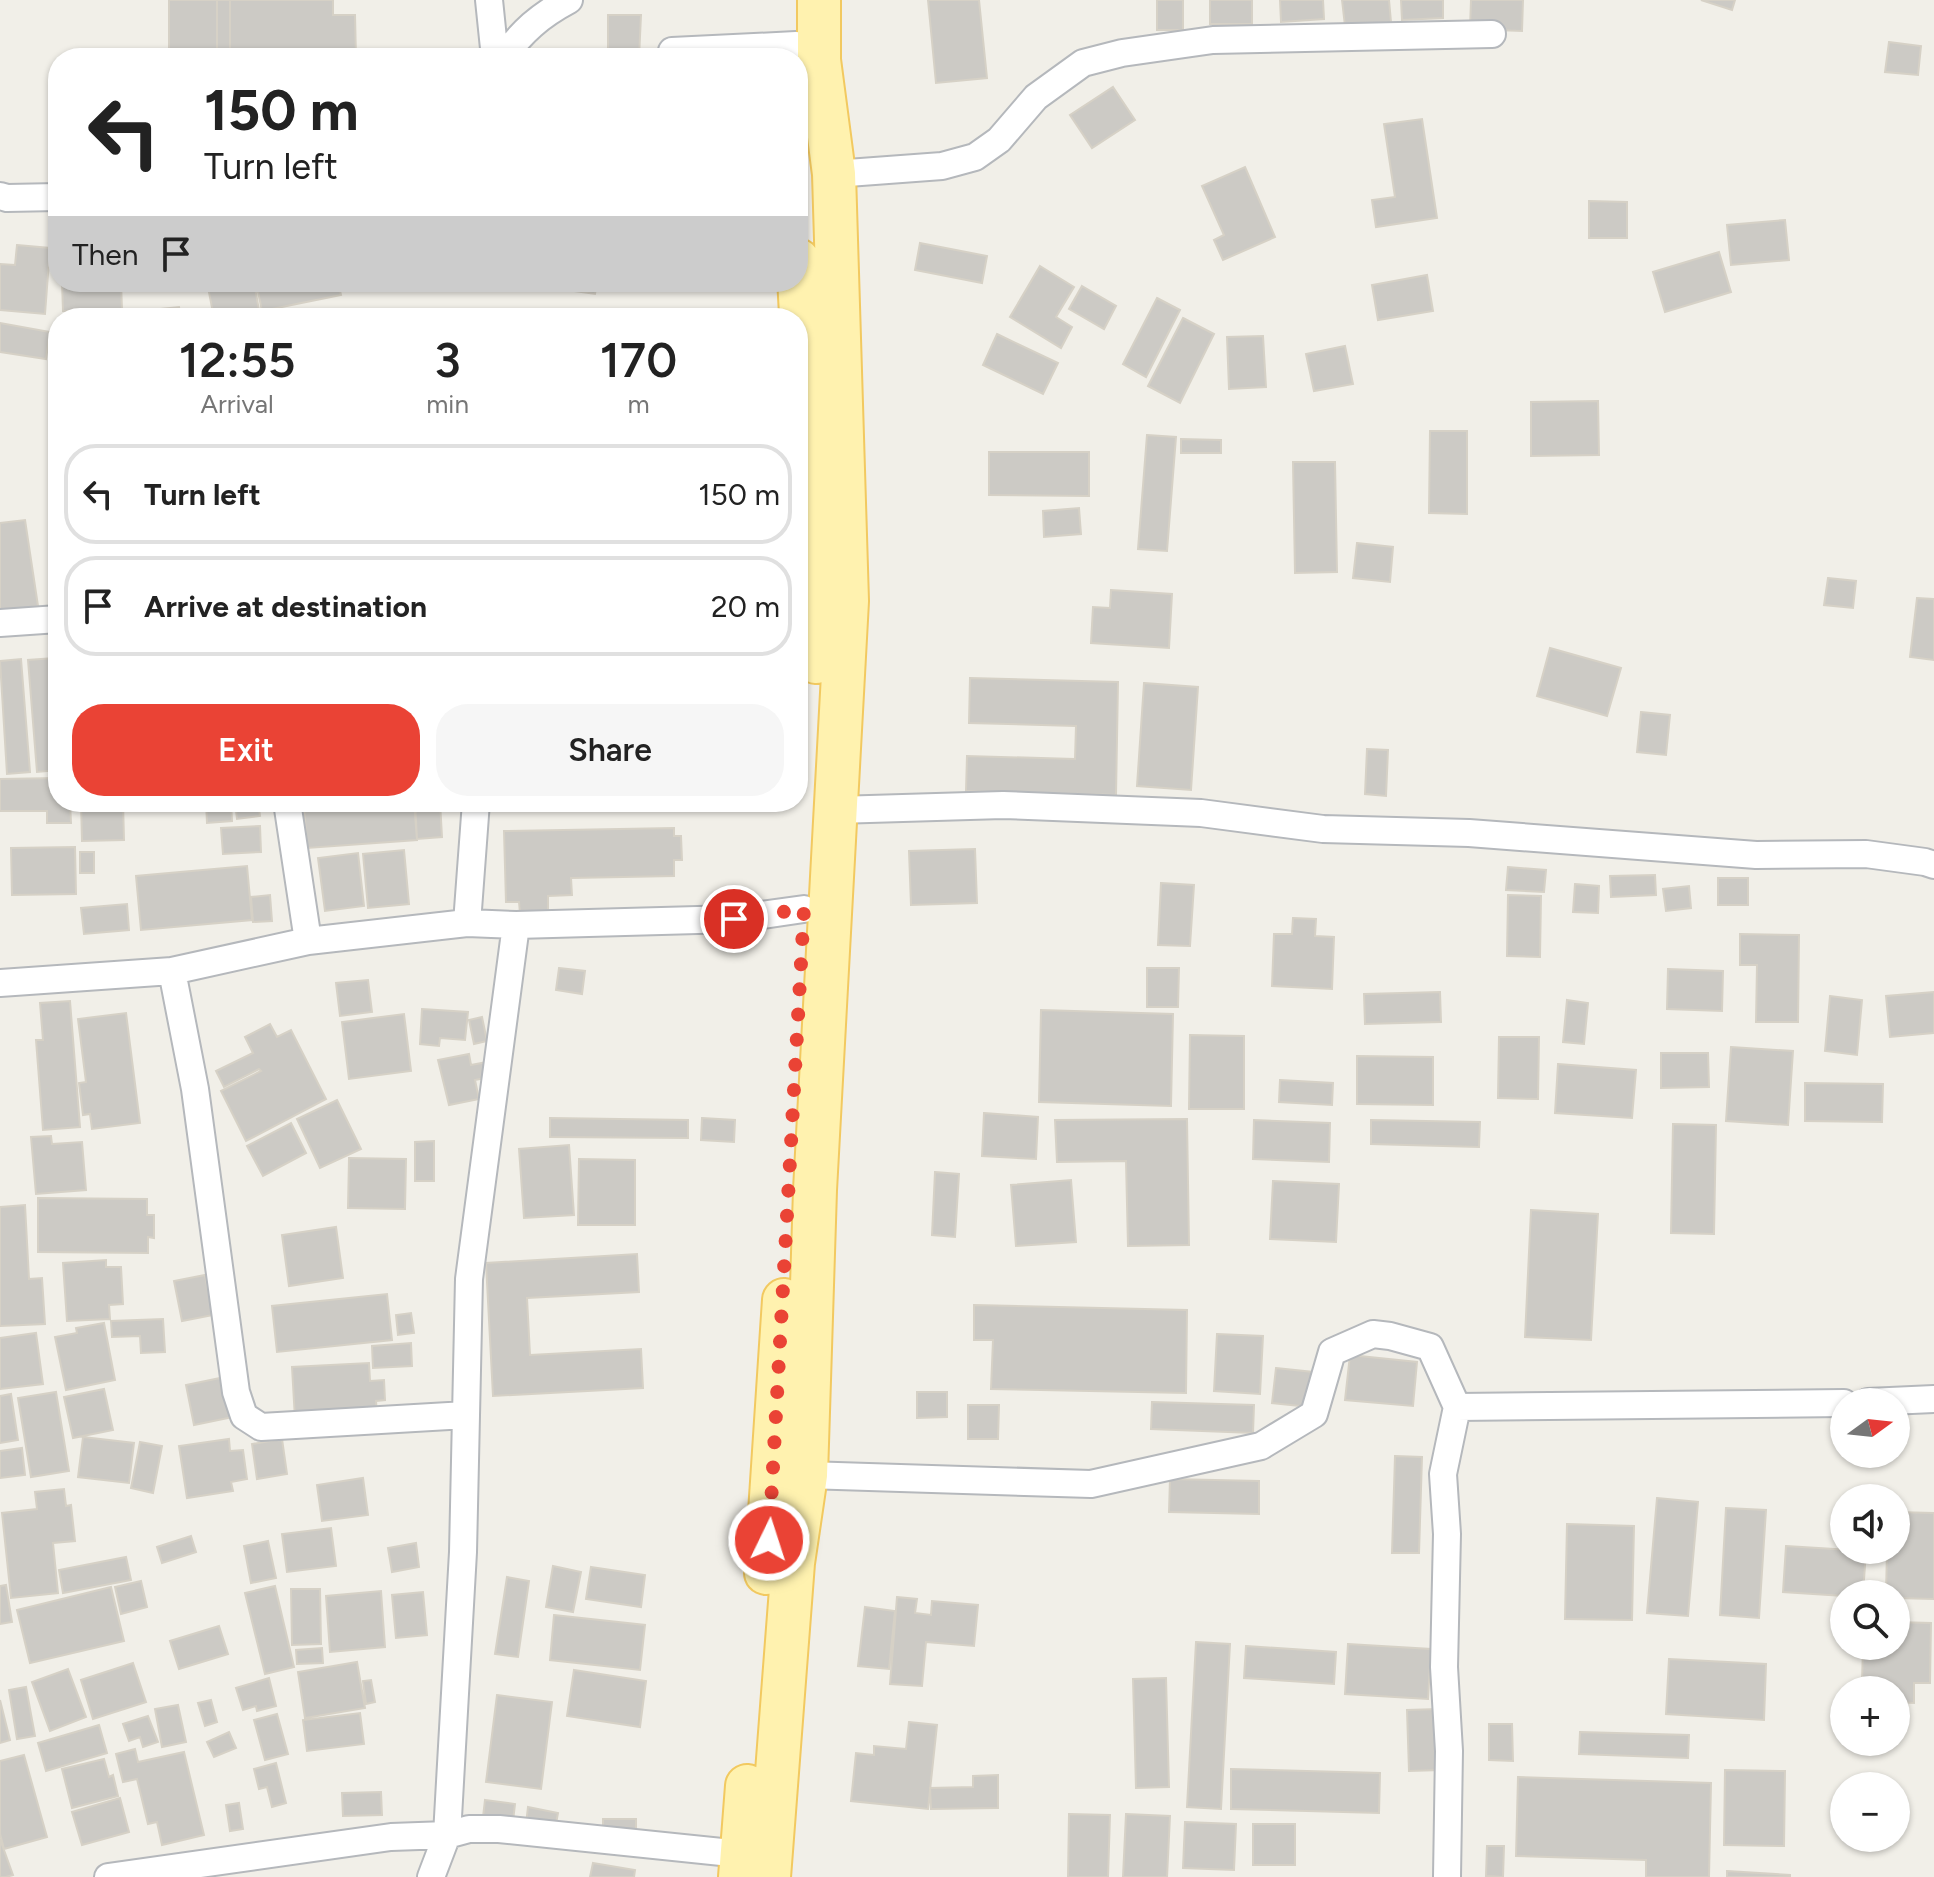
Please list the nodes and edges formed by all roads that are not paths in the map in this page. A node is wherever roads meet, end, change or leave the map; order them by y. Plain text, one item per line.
1 (489, 0) edge
2 (569, 0) edge
3 (791, 0) edge
4 (819, 0) edge
5 (1492, 34) dead end
6 (494, 48) edge
7 (510, 48) edge
8 (796, 48) edge
9 (834, 174) junction
10 (0, 196) edge
11 (48, 197) edge
12 (808, 441) edge
13 (48, 620) edge
14 (0, 623) edge
15 (836, 810) junction
16 (289, 812) edge
17 (475, 812) edge
18 (1934, 865) edge
19 (804, 909) junction
20 (467, 923) junction
21 (516, 925) junction
22 (308, 941) junction
23 (172, 971) junction
24 (0, 983) edge
25 (1934, 1399) edge
26 (1910, 1400) edge
27 (1830, 1403) edge
28 (1457, 1407) junction
29 (466, 1415) junction
30 (806, 1475) junction
31 (447, 1835) junction
32 (252, 1867) edge
33 (750, 1869) edge
34 (108, 1877) edge
35 (431, 1877) edge
36 (1447, 1877) edge

1 - 6 street
2 - 7 street
3 - 8 main road
4 - 9 main road
5 - 9 street
9 - 15 main road
10 - 11 street
12 - 19 main road
13 - 14 street
15 - 18 street
15 - 30 main road
16 - 22 street
17 - 20 street
19 - 21 street
19 - 33 main road
20 - 21 street
20 - 22 street
21 - 29 street
22 - 23 street
23 - 24 street
23 - 29 street
25 - 26 street
27 - 28 street
28 - 30 street
28 - 36 street
29 - 31 street
30 - 33 main road
31 - 32 street
31 - 33 street
31 - 35 street
32 - 34 street

